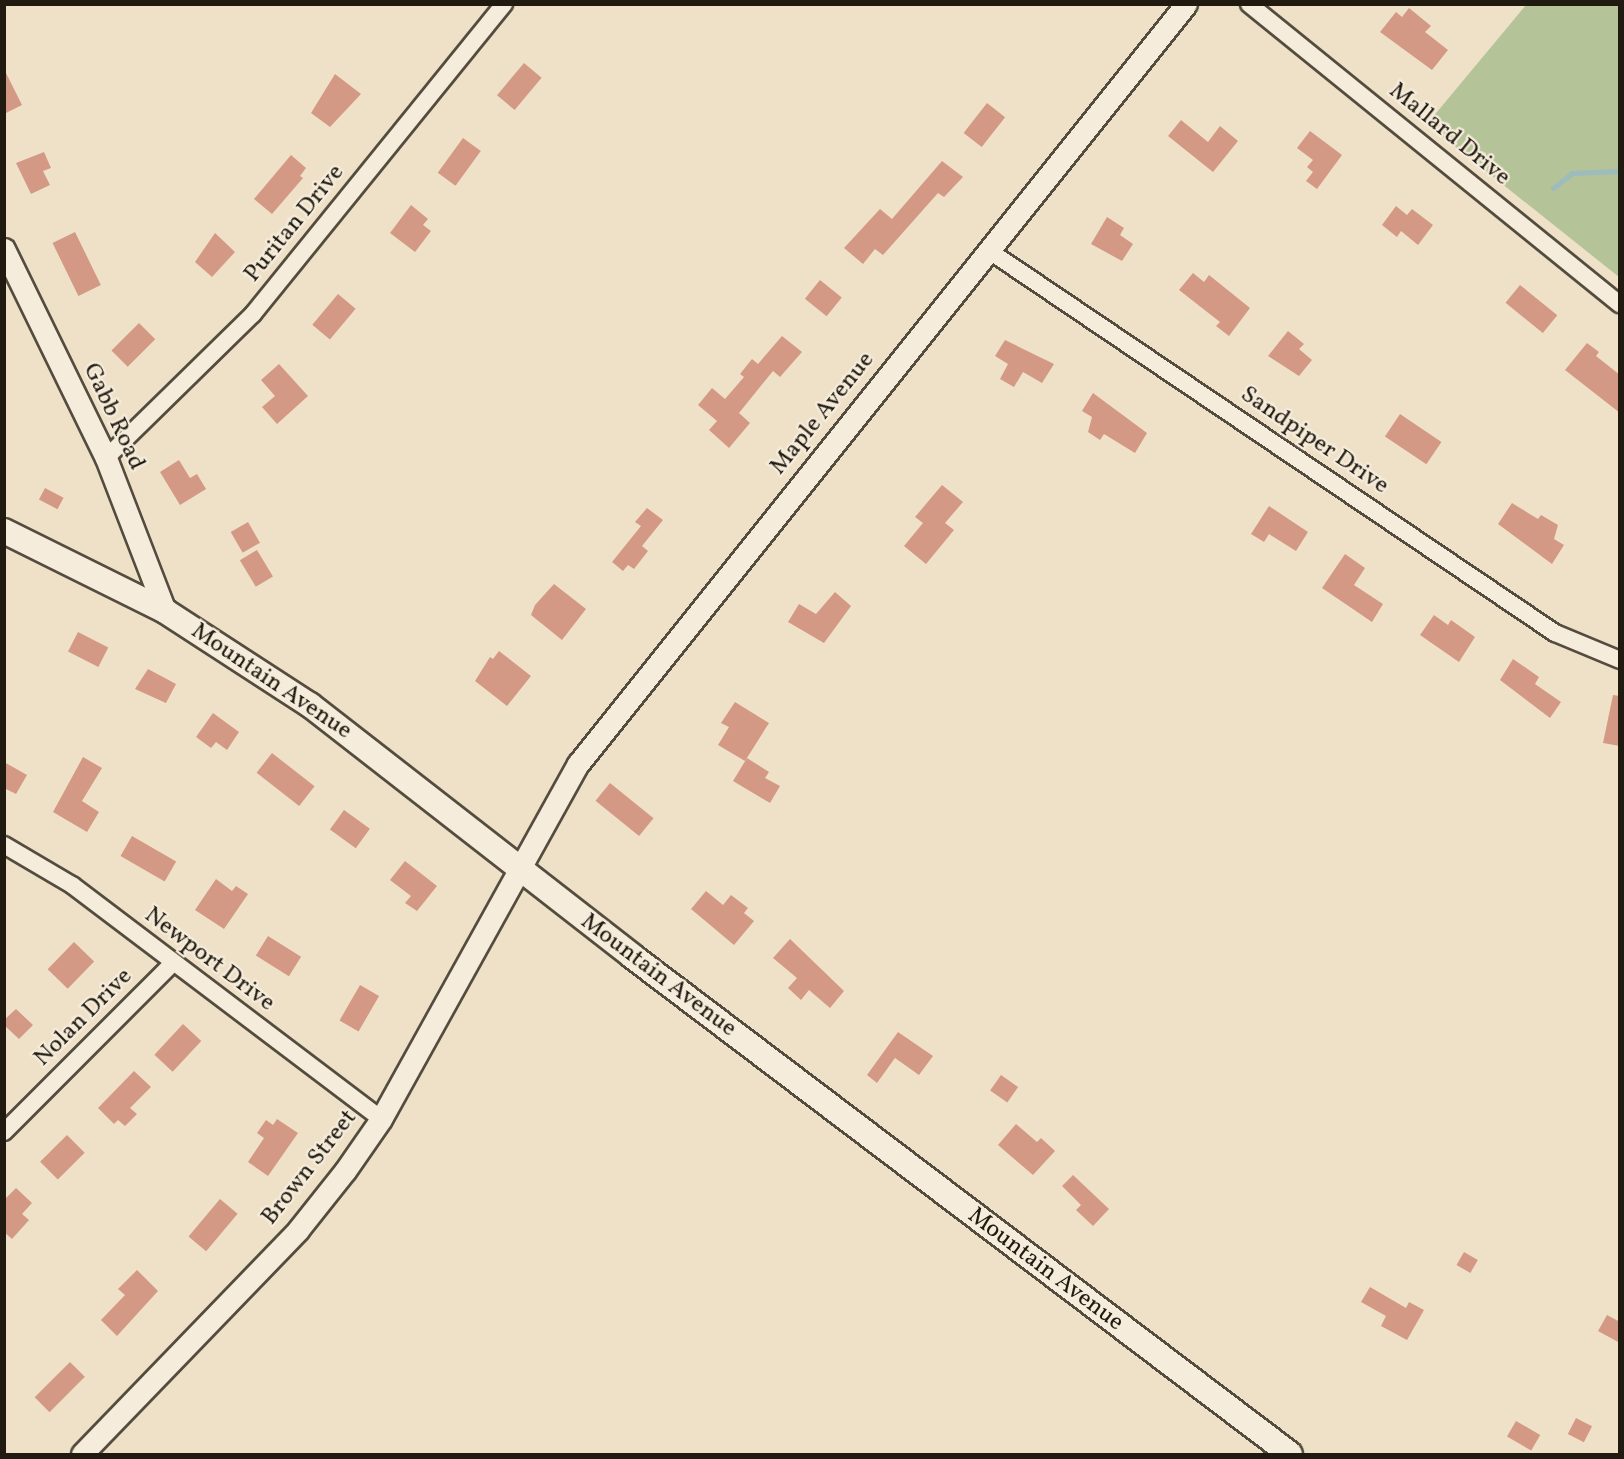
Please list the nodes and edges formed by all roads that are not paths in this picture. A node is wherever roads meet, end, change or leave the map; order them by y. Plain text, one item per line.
1 (504, 4) edge
2 (1186, 4) edge
3 (1249, 4) edge
4 (4, 249) edge
5 (988, 250) junction
6 (1620, 304) edge
7 (106, 458) junction
8 (4, 531) edge
9 (165, 611) junction
10 (1620, 660) edge
11 (4, 845) edge
12 (519, 870) junction
13 (172, 964) junction
14 (381, 1119) junction
15 (4, 1132) edge
16 (82, 1455) edge
17 (1290, 1455) edge

1 - 7 street, Puritan Drive
2 - 5 street, Maple Avenue
3 - 6 street, Mallard Drive
4 - 7 street, Gabb Road
5 - 10 street, Sandpiper Drive
5 - 12 street, Maple Avenue
7 - 9 street, Gabb Road
8 - 9 main road, Mountain Avenue
9 - 12 main road, Mountain Avenue
11 - 13 street, Newport Drive
12 - 14 street, Brown Street
12 - 17 main road, Mountain Avenue
13 - 14 street, Newport Drive
13 - 15 street, Nolan Drive
14 - 16 street, Brown Street

